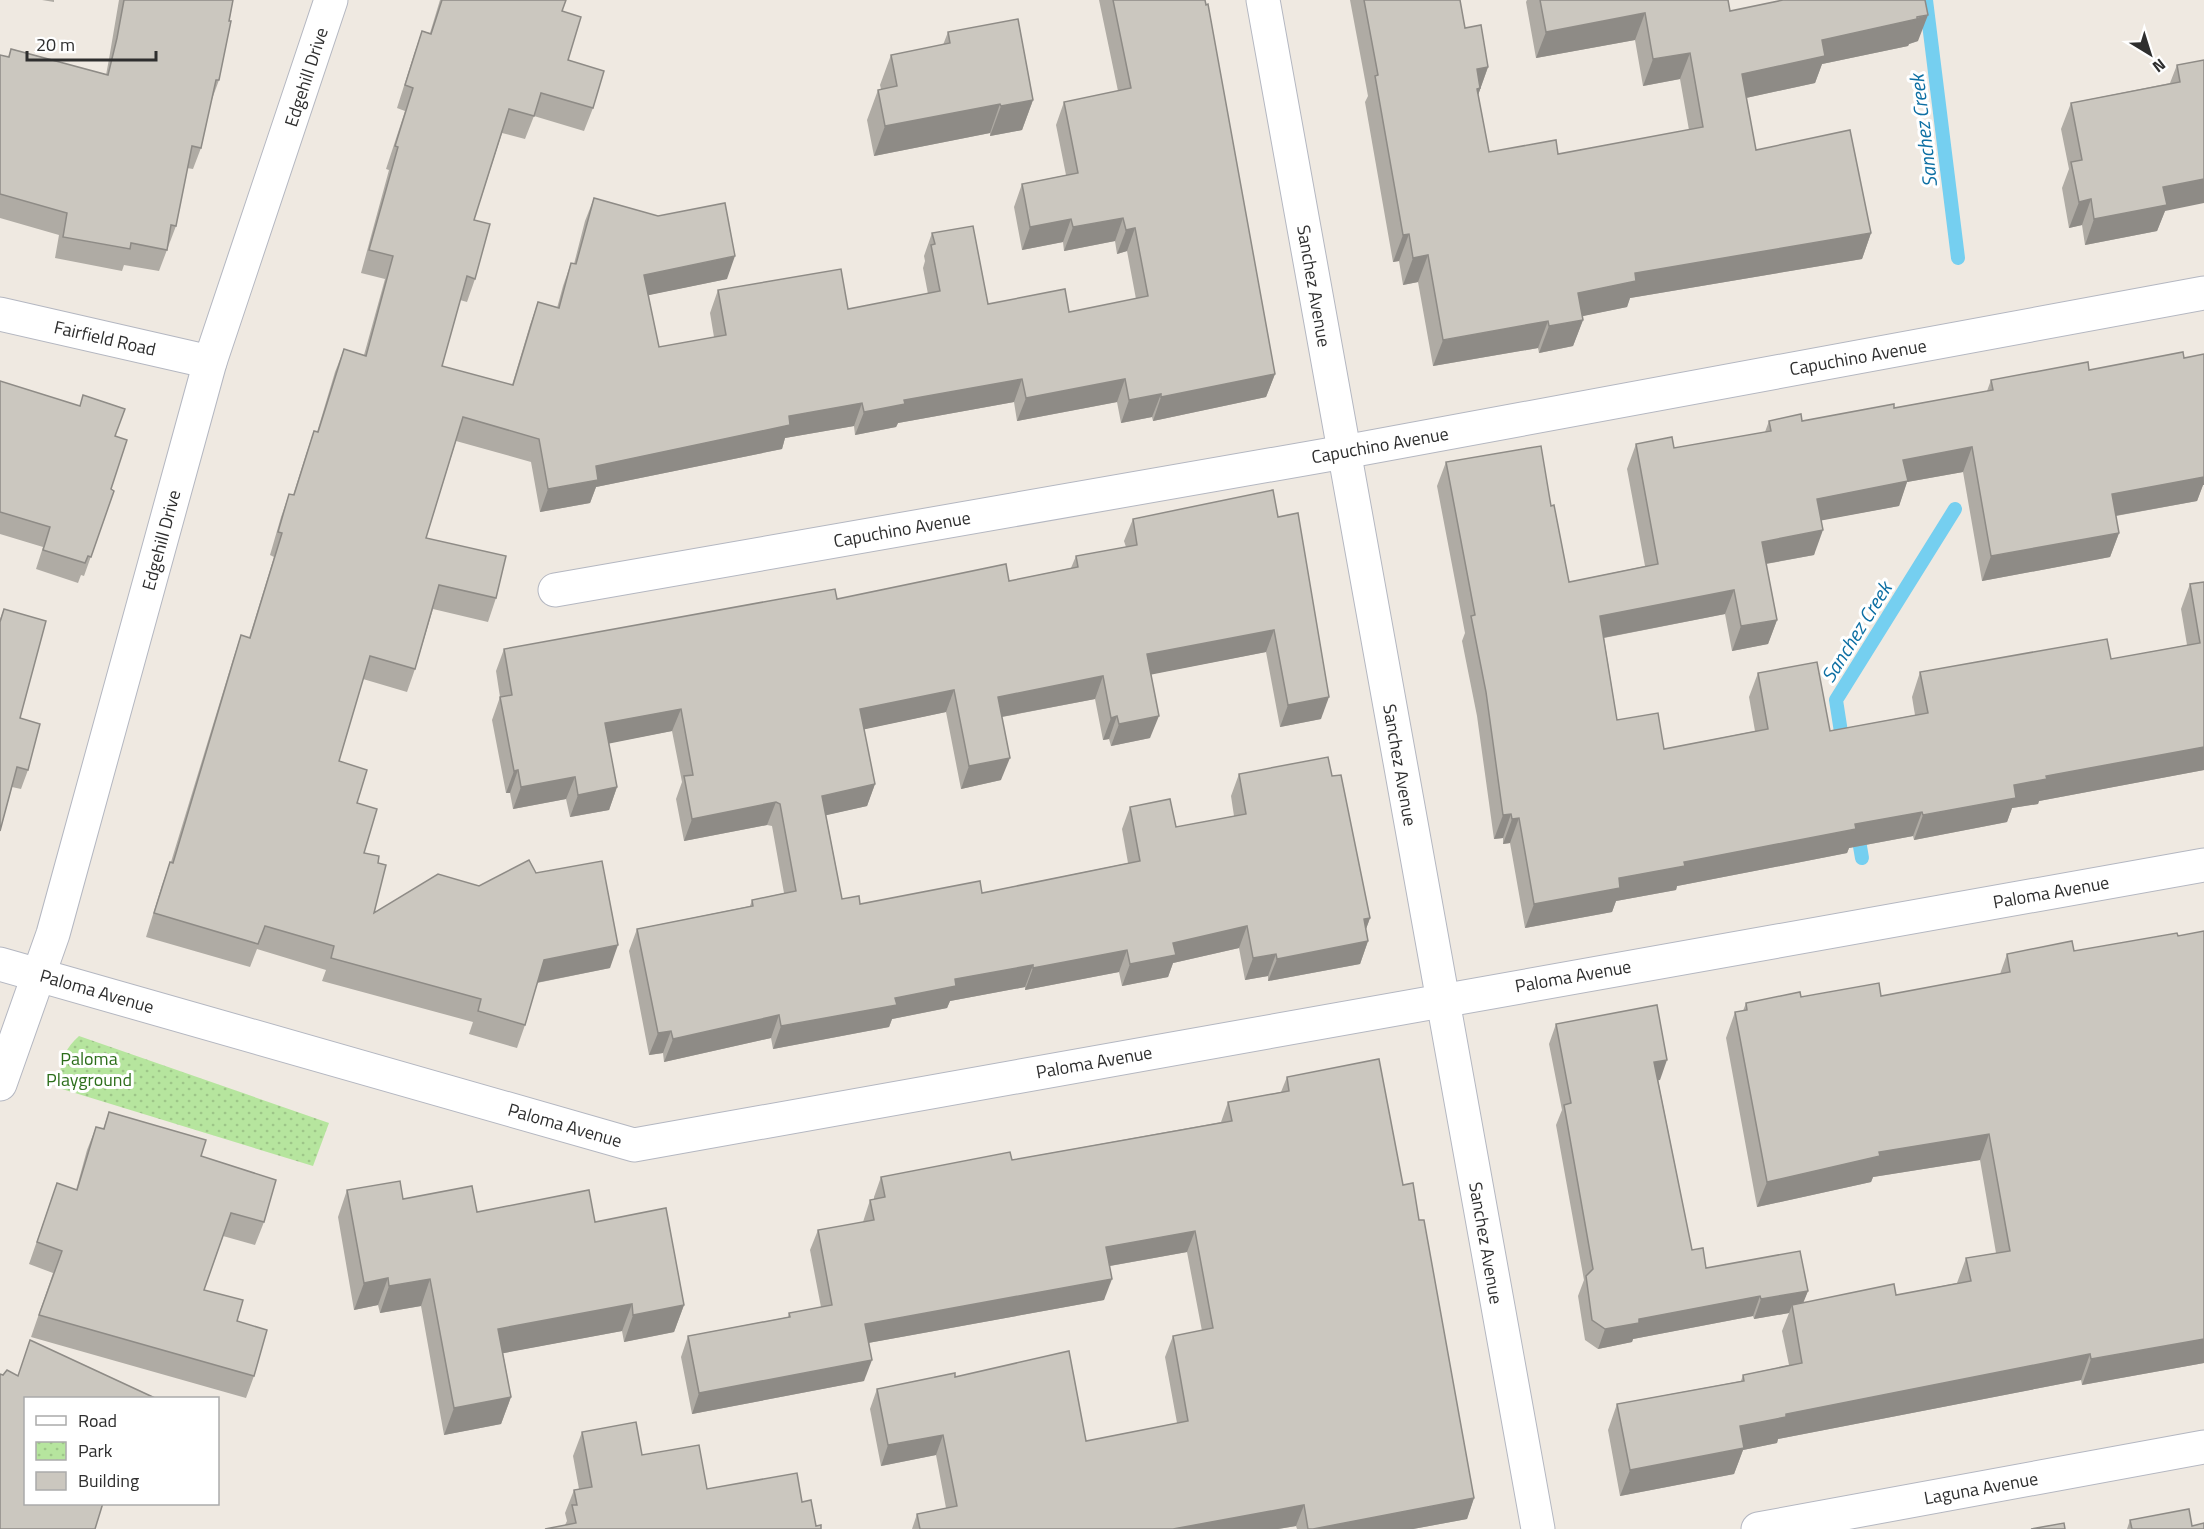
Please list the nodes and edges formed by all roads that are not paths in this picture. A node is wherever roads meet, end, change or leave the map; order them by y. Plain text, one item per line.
1 (331, 0) edge
2 (1263, 0) edge
3 (2204, 293) edge
4 (0, 314) edge
5 (210, 362) junction
6 (1344, 452) junction
7 (555, 590) dead end
8 (2204, 865) edge
9 (0, 964) edge
10 (39, 975) junction
11 (1442, 1000) junction
12 (0, 1084) edge
13 (2204, 1447) edge
14 (1538, 1529) edge
15 (1758, 1529) edge

1 - 5 street, Edgehill Drive
2 - 6 street, Sanchez Avenue
3 - 6 street, Capuchino Avenue
4 - 5 street, Fairfield Road
5 - 10 street, Edgehill Drive
6 - 7 street, Capuchino Avenue
6 - 11 street, Sanchez Avenue
8 - 11 street, Paloma Avenue
9 - 10 street, Paloma Avenue
10 - 11 street, Paloma Avenue
10 - 12 street, Edgehill Drive
11 - 14 street, Sanchez Avenue
13 - 15 street, Laguna Avenue

